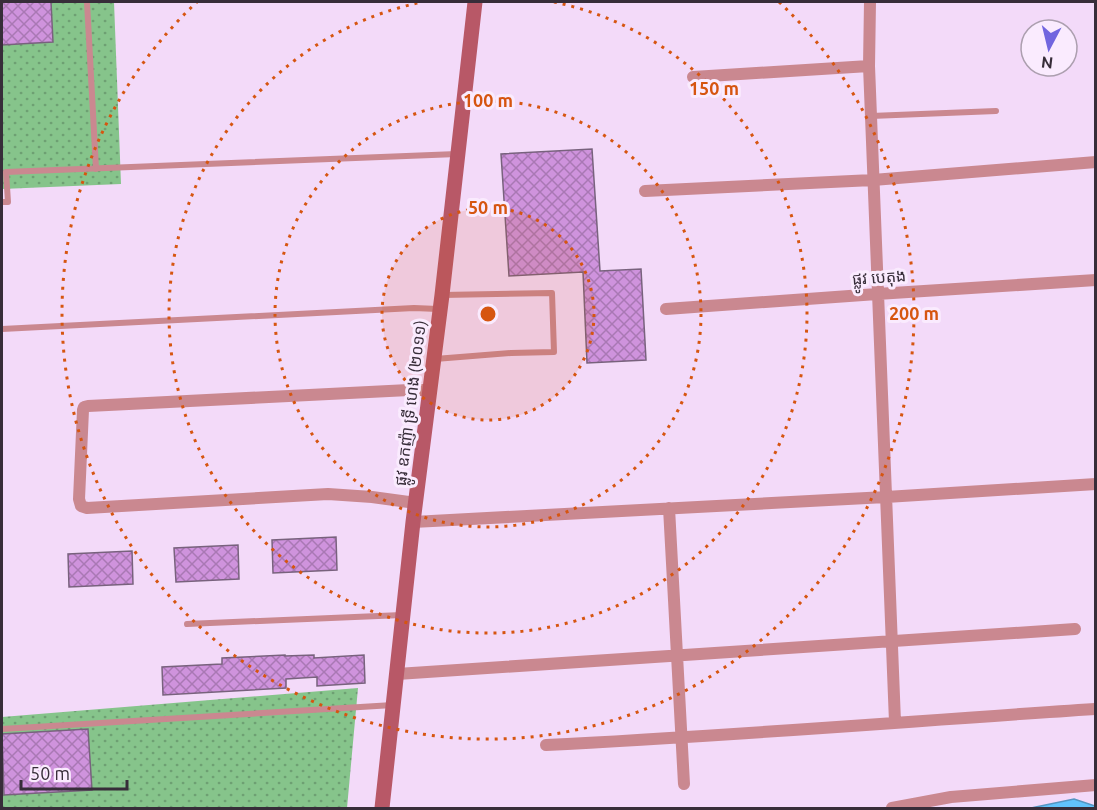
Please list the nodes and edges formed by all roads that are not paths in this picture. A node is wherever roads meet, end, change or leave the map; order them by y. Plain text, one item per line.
1 (87, 2) edge
2 (475, 2) edge
3 (870, 2) edge
4 (869, 66) junction
5 (693, 76) dead end
6 (996, 111) dead end
7 (871, 116) junction
8 (457, 154) junction
9 (1095, 162) edge
10 (96, 169) junction
11 (873, 180) junction
12 (645, 191) dead end
13 (2, 202) edge
14 (1095, 280) edge
15 (877, 294) junction
16 (441, 302) junction
17 (666, 309) dead end
18 (2, 329) edge
19 (434, 358) junction
20 (430, 390) junction
21 (1095, 484) edge
22 (886, 497) junction
23 (416, 503) junction
24 (669, 508) junction
25 (413, 522) junction
26 (403, 615) junction
27 (187, 624) dead end
28 (1074, 629) dead end
29 (892, 642) junction
30 (678, 655) junction
31 (397, 674) junction
32 (393, 705) junction
33 (1095, 709) edge
34 (895, 723) junction
35 (2, 729) edge
36 (682, 739) junction
37 (546, 745) dead end
38 (684, 784) dead end
39 (1095, 785) edge
40 (382, 808) edge
41 (892, 808) edge

1 - 10 lane
2 - 8 main road, ផ្លូវ ឧកញ៉ា ទ្រី ហេង (២០១១)
3 - 4 street
4 - 5 street
4 - 7 street
6 - 7 lane
7 - 11 street
8 - 10 lane
8 - 16 main road, ផ្លូវ ឧកញ៉ា ទ្រី ហេង (២០១១)
9 - 11 street
10 - 13 lane
11 - 12 street
11 - 15 street
14 - 15 street, ផ្លូវ បេតុង
15 - 17 street, ផ្លូវ បេតុង
15 - 22 street
16 - 18 lane
16 - 19 main road, ផ្លូវ ឧកញ៉ា ទ្រី ហេង (២០១១)
16 - 19 lane
19 - 20 main road, ផ្លូវ ឧកញ៉ា ទ្រី ហេង (២០១១)
20 - 23 main road, ផ្លូវ ឧកញ៉ា ទ្រី ហេង (២០១១)
20 - 23 street
21 - 22 street
22 - 24 street
22 - 29 street
23 - 25 main road, ផ្លូវ ឧកញ៉ា ទ្រី ហេង (២០១១)
24 - 25 street
24 - 30 street
25 - 26 main road, ផ្លូវ ឧកញ៉ា ទ្រី ហេង (២០១១)
26 - 27 lane
26 - 31 main road, ផ្លូវ ឧកញ៉ា ទ្រី ហេង (២០១១)
28 - 29 street
29 - 30 street
29 - 34 street
30 - 31 street
30 - 36 street
31 - 32 main road, ផ្លូវ ឧកញ៉ា ទ្រី ហេង (២០១១)
32 - 35 lane
32 - 40 main road, ផ្លូវ ឧកញ៉ា ទ្រី ហេង (២០១១)
33 - 34 street
34 - 36 street
36 - 37 street
36 - 38 street
39 - 41 street

